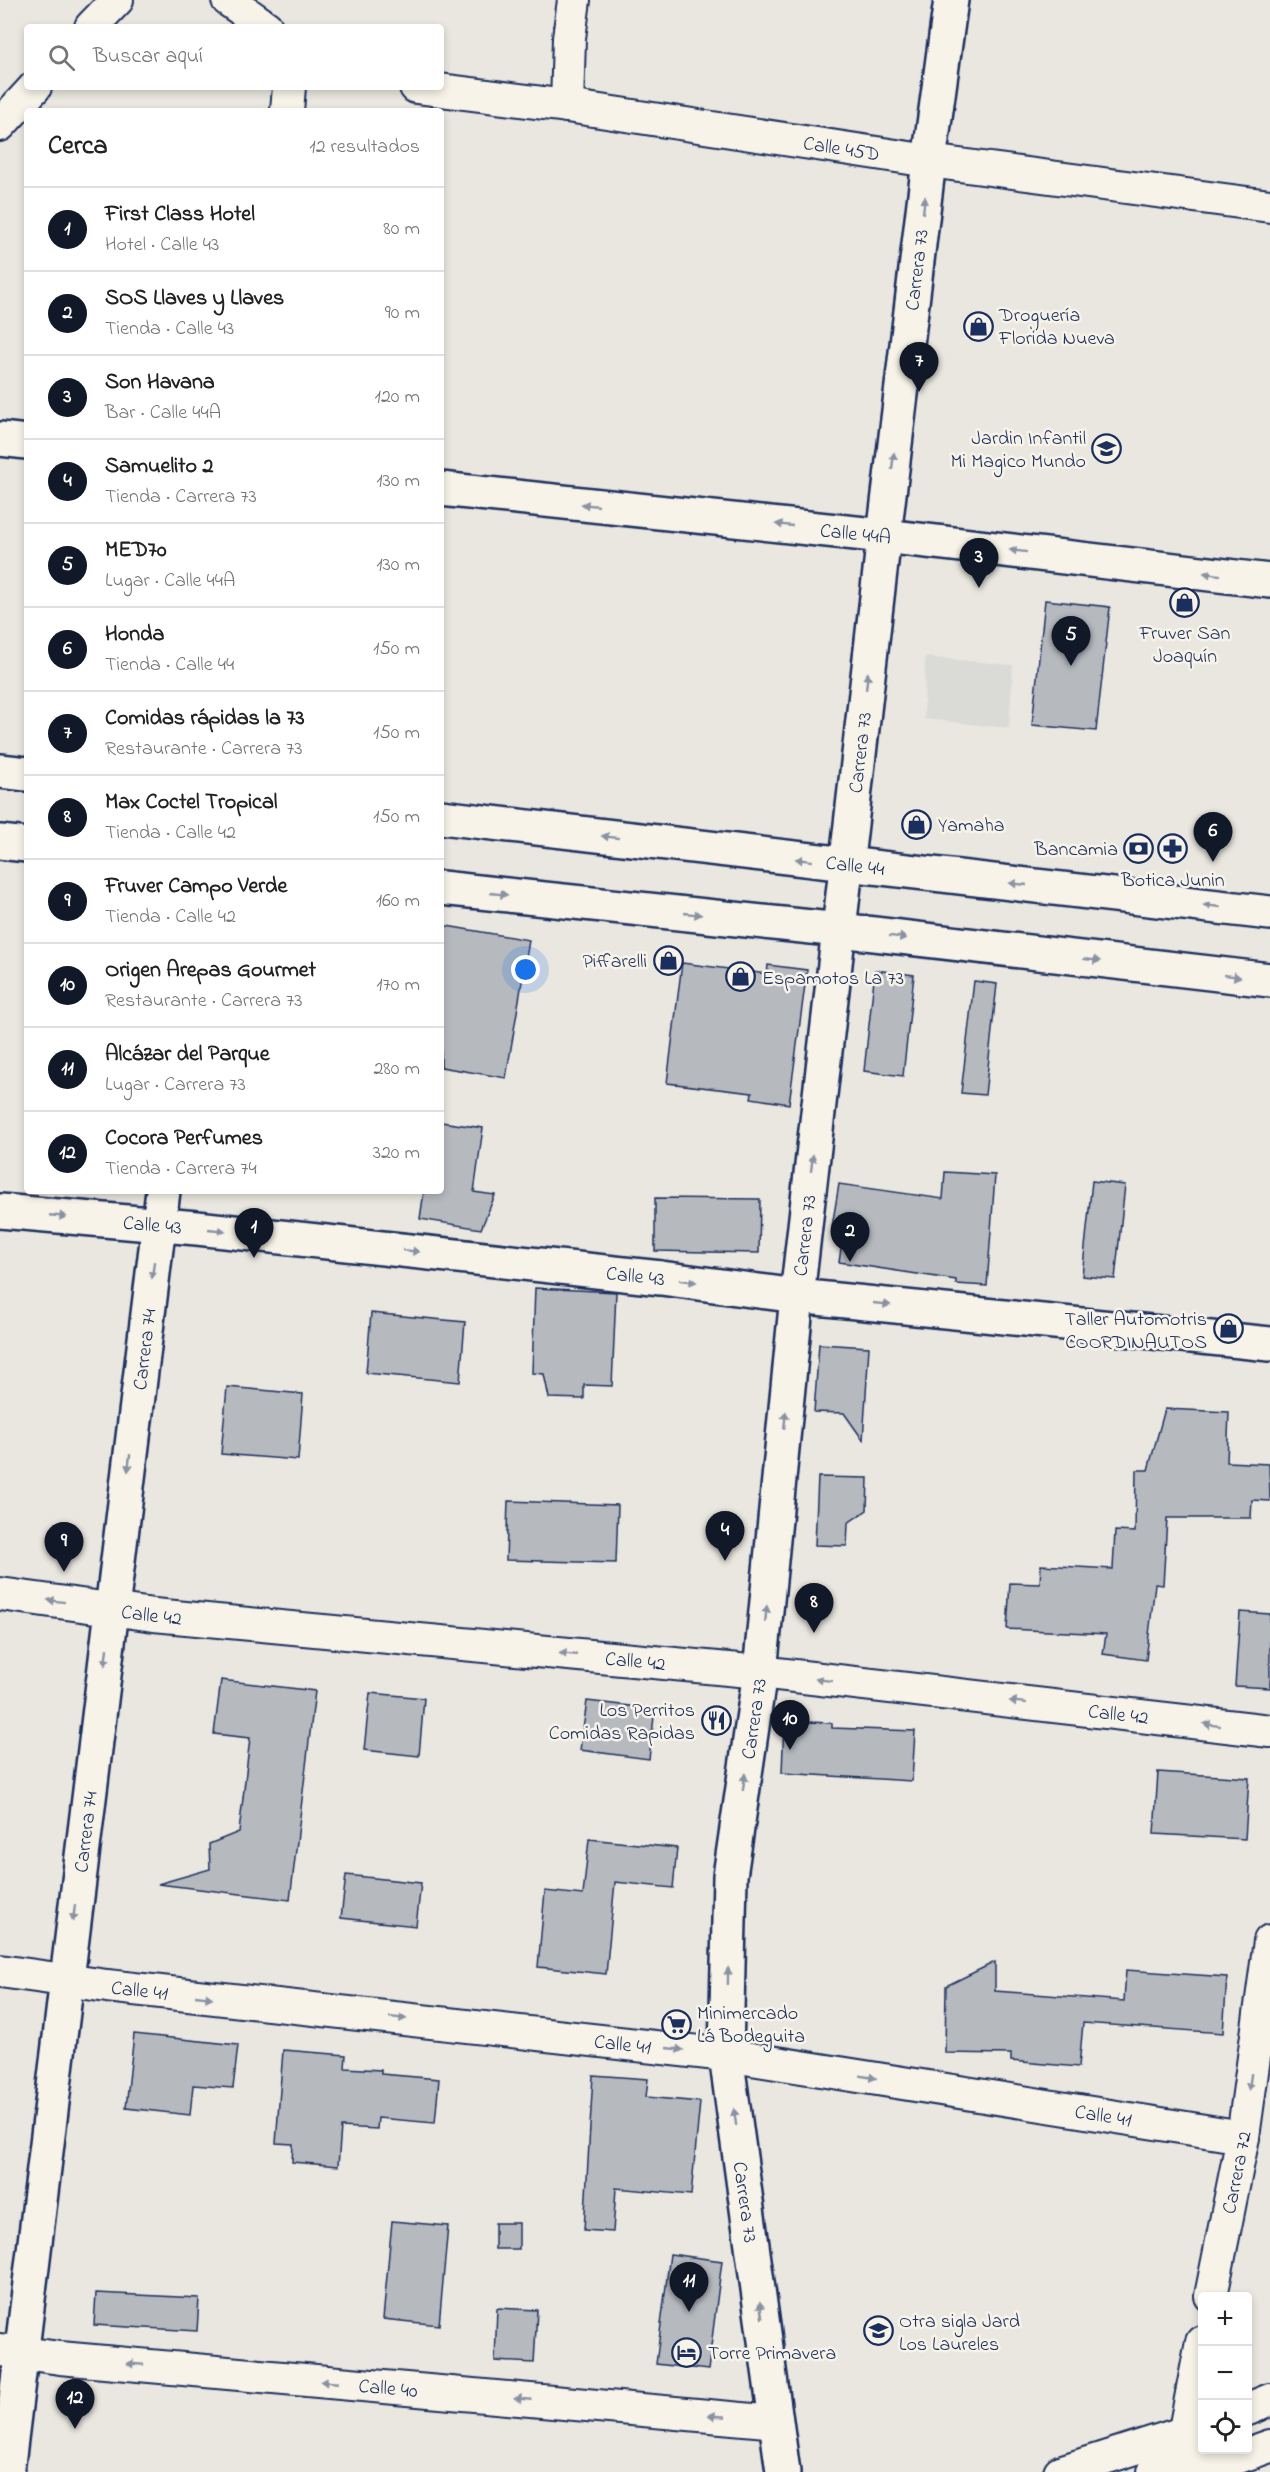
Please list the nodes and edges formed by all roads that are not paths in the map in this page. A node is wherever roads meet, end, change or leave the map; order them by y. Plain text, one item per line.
1 (117, 0) edge
2 (228, 0) edge
3 (574, 0) edge
4 (951, 0) edge
5 (94, 24) edge
6 (263, 24) edge
7 (32, 90) edge
8 (289, 90) edge
9 (440, 90) edge
10 (567, 106) junction
11 (286, 108) edge
12 (0, 125) edge
13 (929, 161) junction
14 (1270, 206) edge
15 (0, 439) edge
16 (24, 442) edge
17 (444, 489) edge
18 (884, 536) junction
19 (1270, 581) edge
20 (0, 771) edge
21 (24, 774) edge
22 (444, 818) edge
23 (0, 842) edge
24 (24, 845) edge
25 (846, 865) junction
26 (444, 888) edge
27 (1270, 913) edge
28 (840, 930) junction
29 (1270, 980) edge
30 (163, 1194) edge
31 (0, 1211) edge
32 (159, 1224) junction
33 (797, 1296) junction
34 (1270, 1344) edge
35 (0, 1594) edge
36 (112, 1608) junction
37 (760, 1672) junction
38 (1270, 1731) edge
39 (1270, 1941) edge
40 (0, 1971) edge
41 (66, 1979) junction
42 (726, 2055) junction
43 (1243, 2136) junction
44 (1212, 2292) edge
45 (1203, 2346) edge
46 (10, 2351) edge
47 (1270, 2400) edge
48 (1252, 2407) edge
49 (776, 2422) junction
50 (1193, 2431) edge
51 (1270, 2446) edge
52 (7, 2472) edge
53 (783, 2472) edge
54 (1060, 2472) edge
55 (1154, 2472) edge
56 (1188, 2472) edge
57 (1196, 2472) edge

1 - 5 street
2 - 6 street
3 - 10 street
4 - 13 street, Carrera 73
7 - 12 street
8 - 11 street
9 - 10 street, Calle 45D
10 - 13 street, Calle 45D
13 - 14 street, Calle 45D
18 -> 13 street, Carrera 73
15 - 16 street
18 -> 17 street, Calle 44A
19 -> 18 street, Calle 44A
25 -> 18 street, Carrera 73
20 - 21 street
25 -> 22 street, Calle 44
23 - 24 street
27 -> 25 street, Calle 44
25 - 28 street, Carrera 73
26 -> 28 street
28 -> 29 street
33 -> 28 street, Carrera 73
30 - 32 street, Carrera 74
31 -> 32 street, Calle 43
32 -> 33 street, Calle 43
32 -> 36 street, Carrera 74
33 -> 34 street, Calle 43
37 -> 33 street, Carrera 73
36 -> 35 street, Calle 42
37 -> 36 street, Calle 42
36 -> 41 street, Carrera 74
38 -> 37 street, Calle 42
42 -> 37 street, Carrera 73
39 -> 43 street, Carrera 72
40 - 41 street, Calle 41
41 -> 42 street, Calle 41
41 - 46 street, Carrera 74
42 -> 43 street, Calle 41
49 -> 42 street, Carrera 73
43 - 44 street, Carrera 72
45 - 50 street
49 -> 46 street, Calle 40
46 - 52 street, Carrera 74
47 - 48 street
49 - 53 street, Carrera 73
50 - 54 street
50 - 55 street
50 - 56 street
51 - 57 street

